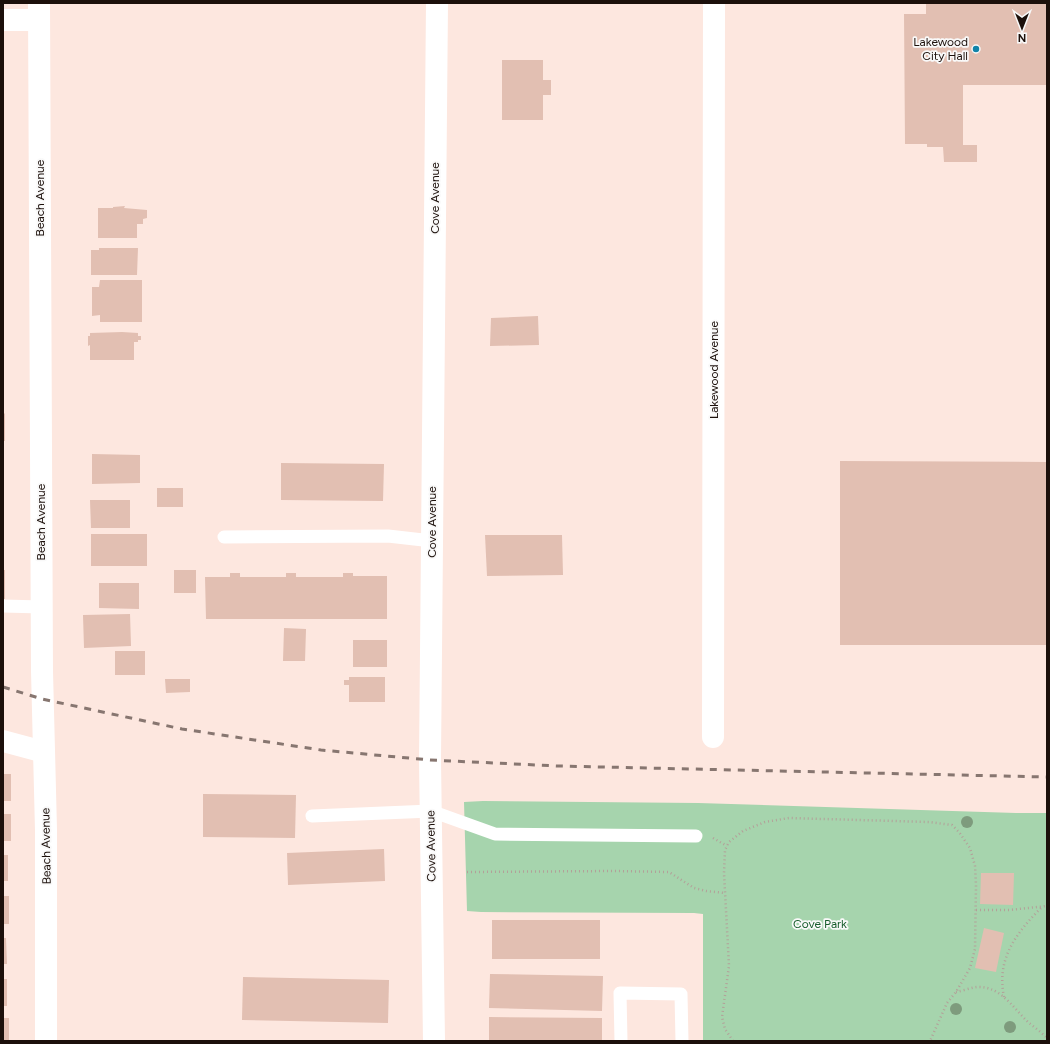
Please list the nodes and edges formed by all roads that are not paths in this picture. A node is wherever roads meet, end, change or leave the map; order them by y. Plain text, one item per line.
1 (437, 3) edge
2 (714, 3) edge
3 (39, 12) edge
4 (3, 20) edge
5 (224, 537) dead end
6 (432, 541) junction
7 (3, 606) edge
8 (42, 607) junction
9 (713, 737) dead end
10 (3, 741) edge
11 (44, 752) junction
12 (431, 812) junction
13 (312, 816) dead end
14 (696, 836) dead end
15 (46, 1041) edge
16 (434, 1041) edge
17 (621, 1041) edge
18 (682, 1041) edge

1 - 6 street, Cove Avenue
2 - 9 street, Lakewood Avenue
3 - 4 street
3 - 8 street, Beach Avenue
5 - 6 lane
6 - 12 street, Cove Avenue
7 - 8 lane
8 - 11 street, Beach Avenue
10 - 11 street
11 - 15 street, Beach Avenue
12 - 13 lane
12 - 14 lane
12 - 16 street, Cove Avenue
17 - 18 lane

